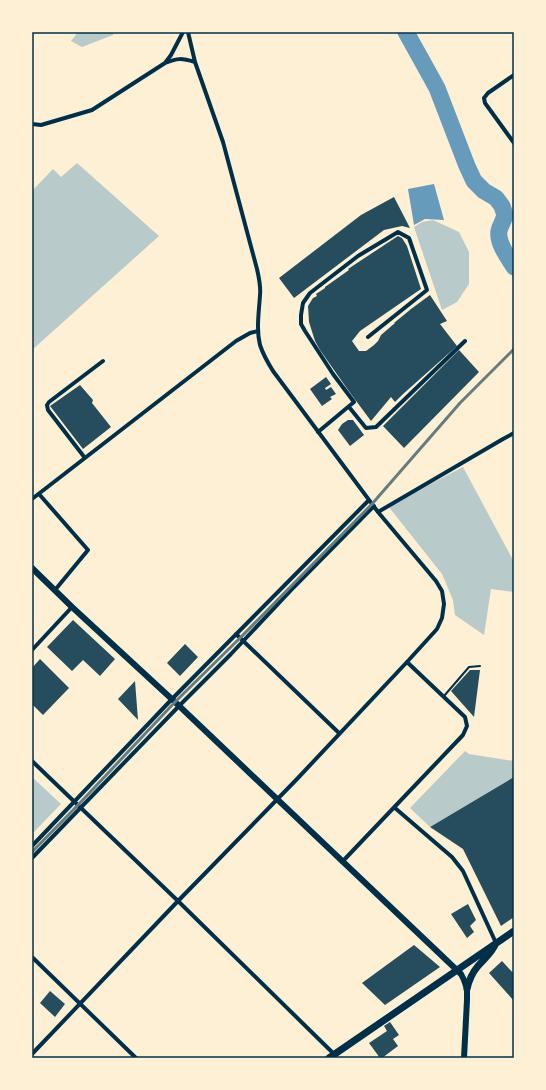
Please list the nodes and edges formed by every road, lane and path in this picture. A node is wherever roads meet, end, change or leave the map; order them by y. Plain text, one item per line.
1 (183, 32) edge
2 (188, 32) edge
3 (195, 62) junction
4 (165, 63) junction
5 (514, 75) edge
6 (32, 124) edge
7 (514, 143) edge
8 (258, 331) junction
9 (368, 337) dead end
10 (464, 342) dead end
11 (103, 361) dead end
12 (349, 407) junction
13 (318, 432) junction
14 (514, 433) edge
15 (85, 458) junction
16 (39, 494) junction
17 (32, 499) edge
18 (369, 500) junction
19 (374, 506) junction
20 (378, 512) junction
21 (32, 568) edge
22 (55, 590) junction
23 (72, 607) junction
24 (236, 634) junction
25 (243, 641) junction
26 (32, 650) edge
27 (407, 662) junction
28 (480, 666) dead end
29 (444, 696) junction
30 (172, 699) junction
31 (179, 706) junction
32 (339, 733) junction
33 (32, 761) edge
34 (277, 798) junction
35 (74, 802) junction
36 (81, 808) junction
37 (394, 808) junction
38 (32, 846) edge
39 (32, 858) edge
40 (342, 862) junction
41 (178, 901) junction
42 (514, 930) edge
43 (496, 943) junction
44 (32, 957) edge
45 (456, 970) junction
46 (467, 989) junction
47 (80, 1003) junction
48 (32, 1054) edge
49 (331, 1056) edge
50 (136, 1058) edge
51 (464, 1058) edge

1 - 4 street
2 - 3 street
3 - 4 street
3 - 8 street
4 - 6 street
5 - 7 street
8 - 13 street
8 - 15 street
9 - 12 street
10 - 12 street
11 - 15 street
12 - 13 street
13 - 18 street
14 - 20 street
15 - 16 street
16 - 17 street
16 - 22 street
18 - 19 street
18 - 24 street
19 - 20 street
19 - 25 street
20 - 27 street
21 - 22 main road
22 - 23 main road
23 - 26 street
23 - 30 main road
24 - 25 street
24 - 30 street
25 - 31 street
25 - 32 street
27 - 29 street
27 - 32 street
28 - 29 lane
29 - 37 street
30 - 31 main road
30 - 35 street
31 - 34 main road
31 - 36 street
32 - 34 street
33 - 35 street
34 - 40 main road
34 - 41 street
35 - 36 street
35 - 38 street
36 - 39 street
36 - 41 street
37 - 40 street
37 - 43 street
40 - 45 main road
41 - 47 street
41 - 49 street
42 - 43 main road
43 - 45 main road
43 - 46 main road
44 - 47 street
45 - 46 main road
45 - 49 main road
46 - 51 main road
47 - 48 street
47 - 50 street

